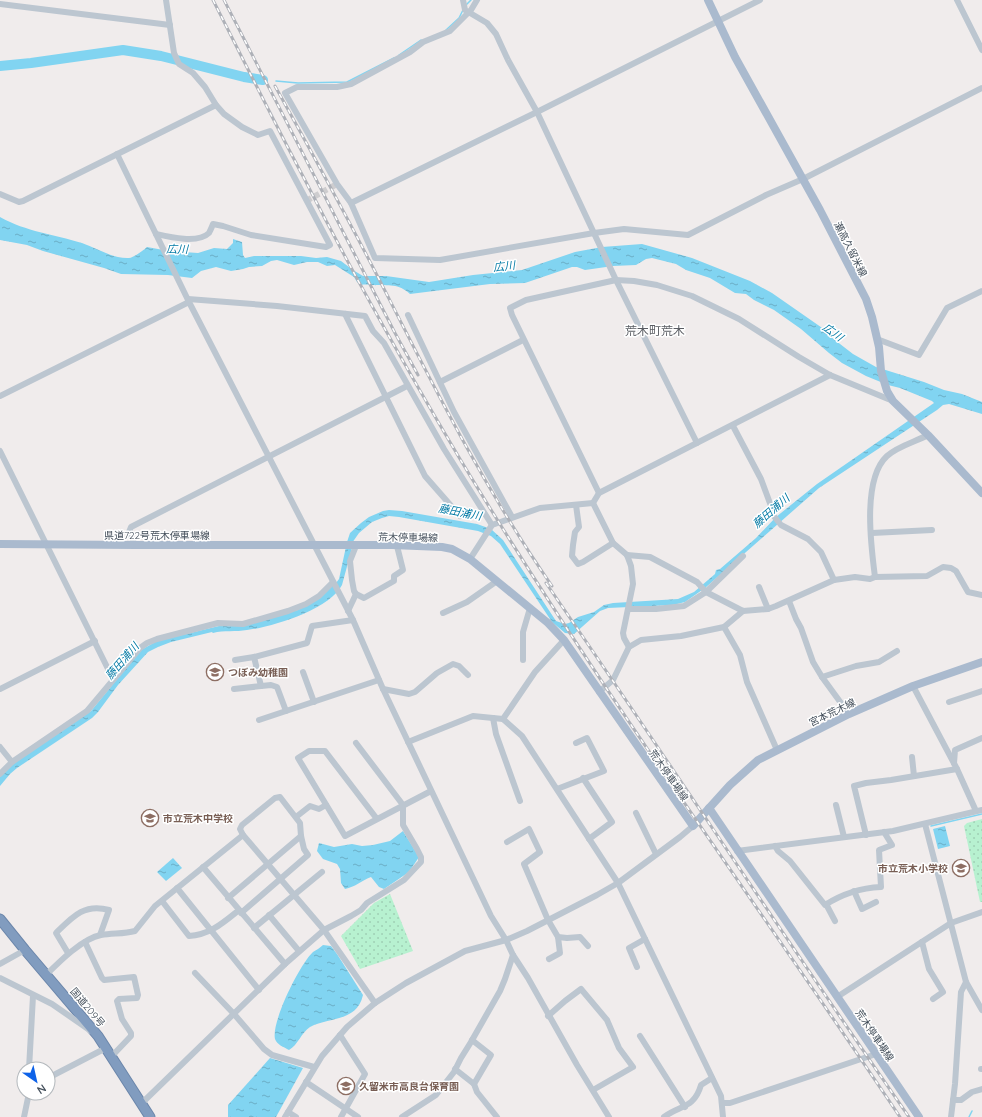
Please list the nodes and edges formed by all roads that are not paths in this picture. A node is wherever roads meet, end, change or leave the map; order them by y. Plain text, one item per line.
1 (166, 0) edge
2 (463, 0) edge
3 (477, 0) edge
4 (708, 0) edge
5 (760, 0) edge
6 (957, 0) edge
7 (0, 4) edge
8 (468, 13) junction
9 (718, 22) junction
10 (170, 25) junction
11 (982, 50) edge
12 (982, 88) edge
13 (216, 105) junction
14 (537, 112) junction
15 (117, 154) junction
16 (803, 179) junction
17 (0, 194) edge
18 (351, 203) junction
19 (594, 233) junction
20 (156, 234) junction
21 (615, 278) junction
22 (982, 290) edge
23 (188, 299) junction
24 (345, 314) junction
25 (408, 315) dead end
26 (523, 340) junction
27 (878, 343) junction
28 (830, 375) junction
29 (440, 382) junction
30 (407, 386) junction
31 (0, 396) edge
32 (386, 397) junction
33 (893, 401) junction
34 (733, 426) junction
35 (928, 434) junction
36 (697, 442) junction
37 (0, 451) edge
38 (269, 456) junction
39 (599, 493) junction
40 (982, 493) edge
41 (593, 503) junction
42 (576, 505) junction
43 (460, 516) dead end
44 (512, 517) junction
45 (492, 525) junction
46 (932, 530) dead end
47 (872, 533) junction
48 (613, 543) junction
49 (0, 544) edge
50 (47, 544) junction
51 (134, 545) junction
52 (315, 546) junction
53 (356, 546) junction
54 (397, 546) junction
55 (627, 555) junction
56 (744, 556) dead end
57 (470, 559) junction
58 (875, 577) junction
59 (834, 580) junction
60 (497, 581) junction
61 (333, 582) junction
62 (759, 587) dead end
63 (706, 592) junction
64 (356, 594) junction
65 (982, 595) edge
66 (789, 601) junction
67 (530, 608) junction
68 (629, 609) junction
69 (768, 609) junction
70 (348, 611) junction
71 (743, 611) junction
72 (443, 613) dead end
73 (353, 620) junction
74 (724, 627) junction
75 (564, 640) junction
76 (95, 641) junction
77 (629, 647) junction
78 (897, 652) dead end
79 (254, 657) junction
80 (235, 660) dead end
81 (523, 660) dead end
82 (982, 662) edge
83 (303, 672) dead end
84 (468, 675) dead end
85 (822, 677) junction
86 (113, 679) junction
87 (379, 680) junction
88 (261, 686) junction
89 (913, 686) junction
90 (383, 688) junction
91 (0, 689) edge
92 (234, 689) dead end
93 (982, 691) edge
94 (599, 692) junction
95 (314, 702) junction
96 (948, 702) dead end
97 (286, 711) junction
98 (849, 714) junction
99 (493, 718) junction
100 (503, 719) junction
101 (259, 720) dead end
102 (982, 738) edge
103 (408, 742) junction
104 (576, 743) dead end
105 (356, 744) dead end
106 (0, 746) edge
107 (777, 750) junction
108 (912, 756) dead end
109 (12, 762) junction
110 (954, 763) junction
111 (957, 769) junction
112 (0, 774) edge
113 (914, 776) junction
114 (583, 778) junction
115 (557, 789) junction
116 (431, 791) junction
117 (520, 801) dead end
118 (326, 805) junction
119 (836, 805) dead end
120 (403, 806) junction
121 (708, 808) junction
122 (979, 811) edge
123 (636, 813) dead end
124 (296, 817) junction
125 (377, 819) junction
126 (925, 824) junction
127 (692, 826) junction
128 (884, 832) junction
129 (243, 835) junction
130 (866, 835) junction
131 (301, 836) junction
132 (844, 837) junction
133 (589, 838) junction
134 (507, 842) dead end
135 (775, 846) junction
136 (737, 851) junction
137 (656, 854) junction
138 (268, 864) junction
139 (202, 867) junction
140 (322, 872) dead end
141 (281, 878) junction
142 (618, 883) junction
143 (177, 888) junction
144 (854, 891) junction
145 (294, 894) junction
146 (228, 898) junction
147 (162, 901) junction
148 (876, 902) dead end
149 (826, 904) junction
150 (240, 911) junction
151 (982, 912) edge
152 (269, 915) junction
153 (0, 918) edge
154 (548, 920) junction
155 (835, 921) dead end
156 (951, 923) junction
157 (254, 928) junction
158 (324, 930) junction
159 (212, 931) junction
160 (100, 935) junction
161 (558, 937) junction
162 (645, 939) junction
163 (506, 940) junction
164 (85, 942) junction
165 (922, 942) junction
166 (588, 946) dead end
167 (25, 950) junction
168 (299, 951) junction
169 (68, 953) junction
170 (512, 955) junction
171 (549, 960) dead end
172 (0, 964) edge
173 (285, 964) junction
174 (638, 967) dead end
175 (46, 974) junction
176 (195, 974) dead end
177 (0, 978) edge
178 (966, 982) junction
179 (259, 990) junction
180 (33, 996) junction
181 (837, 997) junction
182 (933, 999) dead end
183 (375, 1003) junction
184 (982, 1010) edge
185 (234, 1014) junction
186 (548, 1016) junction
187 (340, 1035) junction
188 (98, 1036) junction
189 (640, 1036) dead end
190 (472, 1040) junction
191 (106, 1048) junction
192 (876, 1054) junction
193 (112, 1056) junction
194 (29, 1061) edge
195 (314, 1067) junction
196 (455, 1069) junction
197 (56, 1074) edge
198 (712, 1078) junction
199 (306, 1082) junction
200 (474, 1084) junction
201 (982, 1089) edge
202 (593, 1090) junction
203 (953, 1100) junction
204 (27, 1101) edge
205 (142, 1103) junction
206 (722, 1103) junction
207 (684, 1107) junction
208 (346, 1109) junction
209 (287, 1115) edge
210 (665, 1116) edge
211 (24, 1117) edge
212 (150, 1117) edge
213 (296, 1117) edge
214 (341, 1117) edge
215 (358, 1117) edge
216 (402, 1117) edge
217 (497, 1117) edge
218 (608, 1117) edge
219 (722, 1117) edge
220 (919, 1117) edge
221 (951, 1117) edge

1 - 10 street
2 - 8 street
3 - 8 street
4 - 9 main road, 瀬高久留米線
5 - 9 street
6 - 11 street
7 - 10 street
8 - 14 street
8 - 18 street
9 - 14 street
9 - 16 main road, 瀬高久留米線
10 - 13 street
12 - 16 street
13 - 15 street
13 - 20 street
14 - 18 street
14 - 19 street
15 - 17 street
15 - 20 street
16 - 19 street
16 - 27 main road, 瀬高久留米線
18 - 19 street
19 - 21 street
20 - 23 street
21 - 26 street
21 - 28 street
21 - 36 street
22 - 27 street
23 - 24 street
23 - 31 street
23 - 38 street
24 - 30 street
24 - 32 street
25 - 29 street
26 - 29 street
26 - 39 street
27 - 33 main road, 瀬高久留米線
28 - 33 street
28 - 34 street
29 - 44 street
30 - 32 street
30 - 45 street
32 - 38 street
32 - 43 street
33 - 35 main road, 瀬高久留米線
34 - 36 street
34 - 59 street
35 - 40 main road, 瀬高久留米線
35 - 47 street
36 - 39 street
37 - 50 street
38 - 51 street
38 - 52 street
39 - 41 street
41 - 42 street
41 - 48 street
42 - 44 street
42 - 48 street
44 - 45 street
45 - 57 street
46 - 47 street
47 - 58 street
48 - 55 street
49 - 50 main road, 県道722号荒木停車場線
50 - 51 main road, 県道722号荒木停車場線
50 - 76 street
51 - 52 main road, 県道722号荒木停車場線
52 - 53 main road, 荒木停車場線
52 - 61 street
53 - 54 main road, 荒木停車場線
53 - 64 street
54 - 57 main road, 荒木停車場線
54 - 64 street
55 - 63 street
55 - 68 street
56 - 63 street
57 - 60 main road, 荒木停車場線
58 - 59 street
58 - 65 street
59 - 66 street
60 - 67 main road, 荒木停車場線
60 - 72 street
61 - 70 street
61 - 86 street
62 - 69 street
63 - 68 street
63 - 71 street
64 - 70 street
66 - 69 street
66 - 85 street
67 - 75 main road, 荒木停車場線
67 - 81 street
68 - 77 street
69 - 71 street
70 - 73 street
71 - 74 street
73 - 79 street
73 - 87 street
74 - 77 street
74 - 107 street
75 - 94 main road, 荒木停車場線
75 - 100 street
76 - 86 street
76 - 91 street
77 - 94 street
78 - 85 street
79 - 80 street
79 - 88 street
82 - 89 main road, 宮本荒木線
83 - 95 street
84 - 90 street
85 - 98 street
86 - 109 street
87 - 90 street
87 - 95 street
88 - 92 street
88 - 97 street
89 - 98 main road, 宮本荒木線
89 - 110 street
90 - 103 street
93 - 96 street
94 - 127 main road, 荒木停車場線
95 - 97 street
97 - 101 street
98 - 107 main road, 宮本荒木線
99 - 100 street
99 - 103 street
99 - 117 street
100 - 115 street
102 - 110 street
103 - 116 street
104 - 114 street
105 - 120 street
106 - 109 street
107 - 121 main road, 宮本荒木線
108 - 113 street
109 - 112 street
110 - 111 street
111 - 113 street
111 - 122 street
113 - 130 street
114 - 115 street
114 - 133 street
115 - 133 street
116 - 120 street
116 - 163 street
118 - 124 street
118 - 125 street
118 - 125 street
119 - 132 street
120 - 125 street
120 - 158 street
121 - 127 main road
121 - 136 main road, 荒木停車場線
122 - 126 street
123 - 137 street
124 - 129 street
124 - 131 street
126 - 128 street
126 - 156 street
127 - 137 street
128 - 130 street
128 - 144 street
129 - 138 street
129 - 139 street
130 - 132 street
131 - 138 street
131 - 141 street
132 - 135 street
133 - 142 street
134 - 154 street
135 - 136 street
135 - 149 street
136 - 181 main road, 荒木停車場線
137 - 142 street
138 - 141 street
138 - 146 street
139 - 143 street
139 - 146 street
140 - 145 street
141 - 145 street
141 - 150 street
142 - 154 street
142 - 162 street
143 - 147 street
143 - 159 street
144 - 148 street
144 - 149 street
145 - 152 street
145 - 158 street
146 - 150 street
147 - 159 street
147 - 160 street
149 - 155 street
150 - 157 street
150 - 159 street
151 - 156 street
152 - 157 street
152 - 168 street
153 - 167 highway, 国道209号
154 - 161 street
154 - 163 street
156 - 165 street
156 - 178 street
157 - 173 street
158 - 168 street
158 - 183 street
159 - 179 street
160 - 164 street
160 - 169 street
161 - 166 street
161 - 171 street
162 - 174 street
162 - 198 street
163 - 170 street
163 - 183 street
164 - 169 street
164 - 193 street
165 - 181 street
165 - 182 street
167 - 172 street
167 - 175 highway, 国道209号
168 - 173 street
169 - 175 street
170 - 186 street
170 - 190 street
173 - 179 street
175 - 188 highway, 国道209号
176 - 185 street
177 - 180 street
178 - 184 street
178 - 203 street
179 - 185 street
180 - 188 street
180 - 194 street
181 - 192 main road, 荒木停車場線
183 - 187 street
185 - 195 street
185 - 205 street
186 - 202 street
186 - 202 street
187 - 195 street
187 - 208 street
188 - 191 highway, 国道209号
189 - 207 street
190 - 196 street
190 - 200 street
191 - 193 highway, 国道209号
191 - 197 street
192 - 206 street
192 - 220 main road, 荒木停車場線
193 - 205 highway, 国道209号
195 - 199 street
196 - 200 street
196 - 216 street
198 - 206 street
198 - 207 street
199 - 208 street
199 - 209 street
200 - 217 street
201 - 203 street
202 - 218 street
203 - 221 street
204 - 211 street
205 - 212 highway, 国道209号
206 - 219 street
207 - 210 street
208 - 214 street
208 - 215 street
209 - 213 street

